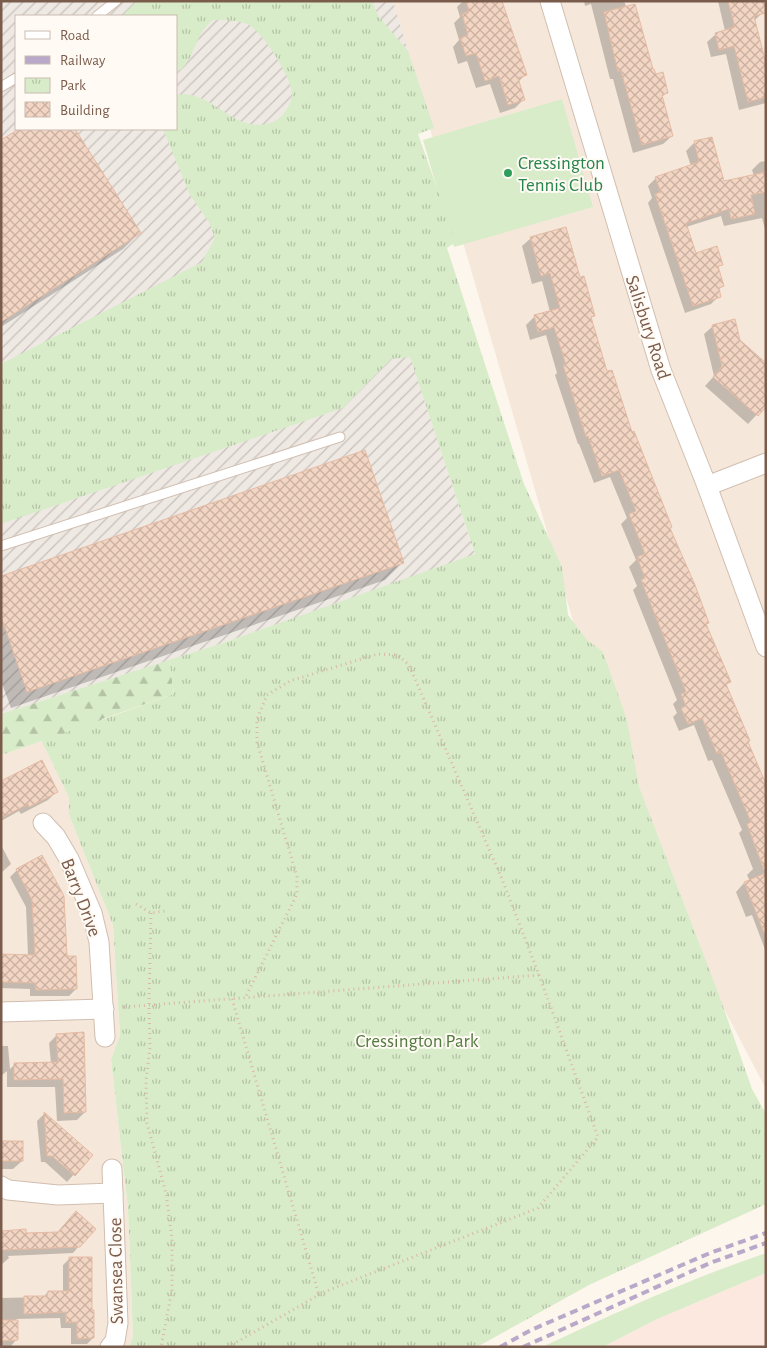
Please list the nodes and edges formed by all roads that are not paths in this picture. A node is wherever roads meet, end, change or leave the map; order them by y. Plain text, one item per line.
1 (116, 1) edge
2 (550, 1) edge
3 (98, 15) edge
4 (15, 79) edge
5 (1, 87) edge
6 (340, 437) dead end
7 (766, 463) edge
8 (707, 486) junction
9 (1, 546) edge
10 (766, 647) edge
11 (43, 823) dead end
12 (104, 1009) junction
13 (1, 1012) edge
14 (105, 1038) dead end
15 (112, 1169) dead end
16 (1, 1186) edge
17 (113, 1194) junction
18 (110, 1347) edge

1 - 3 lane
2 - 8 street, Salisbury Road
4 - 5 lane
6 - 9 lane
7 - 8 street
8 - 10 street, Salisbury Road
11 - 12 street, Barry Drive
12 - 13 street
12 - 14 street, Barry Drive
15 - 17 street, Swansea Close
16 - 17 street, Swansea Close
17 - 18 street, Swansea Close

